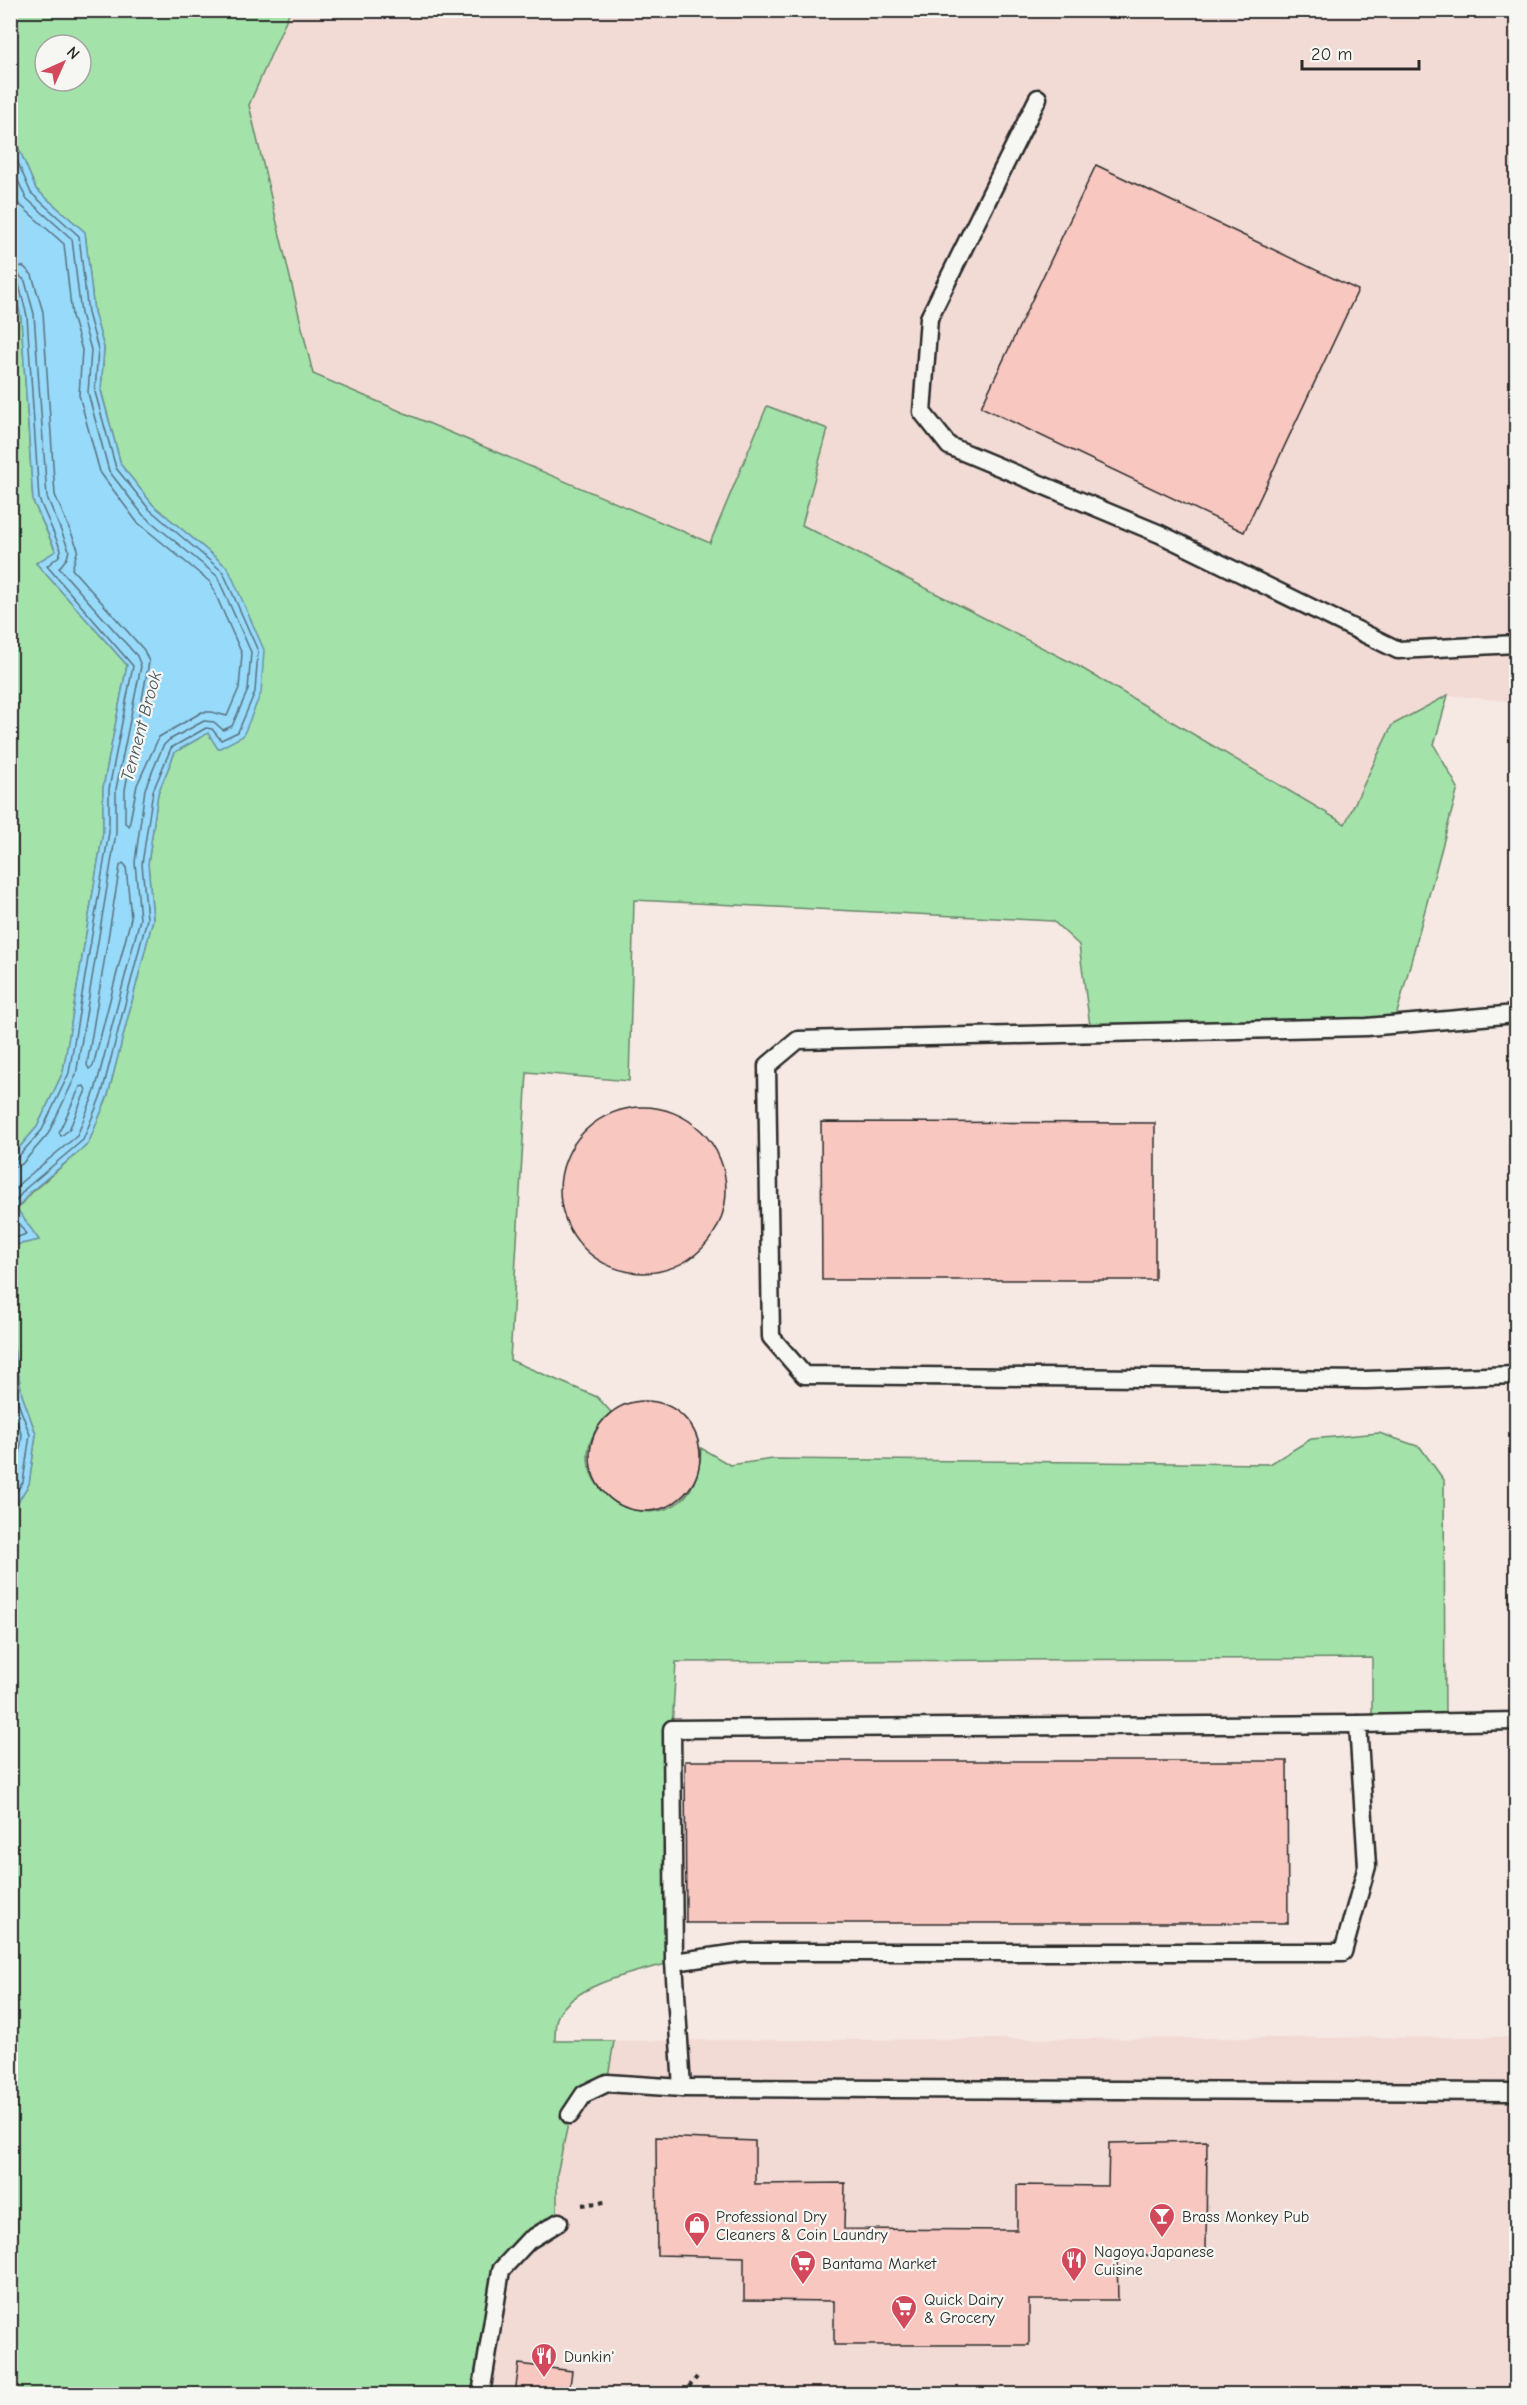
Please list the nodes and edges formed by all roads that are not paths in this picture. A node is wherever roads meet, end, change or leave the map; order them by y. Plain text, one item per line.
1 (1038, 98) dead end
2 (1516, 644) edge
3 (1516, 1014) edge
4 (1516, 1375) edge
5 (1516, 1721) edge
6 (1358, 1724) junction
7 (674, 1962) junction
8 (682, 2088) junction
9 (1516, 2092) edge
10 (570, 2115) dead end
11 (559, 2222) dead end
12 (481, 2394) edge

1 - 2 lane
3 - 4 lane
5 - 6 lane
6 - 7 lane
6 - 7 lane
7 - 8 lane
8 - 9 lane
8 - 10 lane
11 - 12 lane

